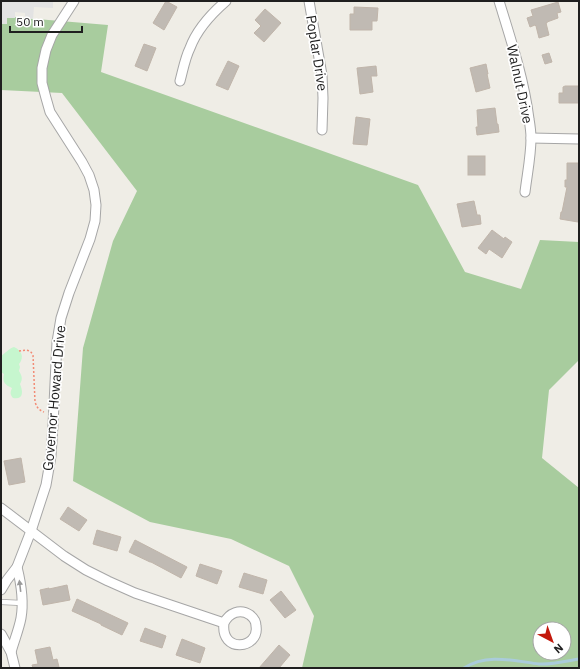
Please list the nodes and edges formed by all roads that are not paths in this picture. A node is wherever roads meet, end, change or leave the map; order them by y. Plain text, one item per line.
1 (74, 1) edge
2 (226, 1) edge
3 (309, 1) edge
4 (499, 1) edge
5 (180, 81) dead end
6 (322, 130) dead end
7 (531, 138) junction
8 (579, 139) edge
9 (524, 192) dead end
10 (1, 508) edge
11 (31, 531) junction
12 (17, 567) junction
13 (1, 590) edge
14 (1, 602) edge
15 (22, 603) junction
16 (224, 623) dead end
17 (1, 634) edge
18 (11, 652) junction
19 (15, 668) edge

1 - 11 street, Governor Howard Drive
2 - 5 street
3 - 6 street, Poplar Drive
4 - 7 street, Walnut Drive
7 - 8 street
7 - 9 street, Walnut Drive
10 - 11 street
11 - 12 street, Governor Howard Drive
11 - 16 street
12 - 13 street, Governor Howard Drive
15 -> 12 street
14 - 15 lane
15 - 18 street
17 - 18 street
18 - 19 street

